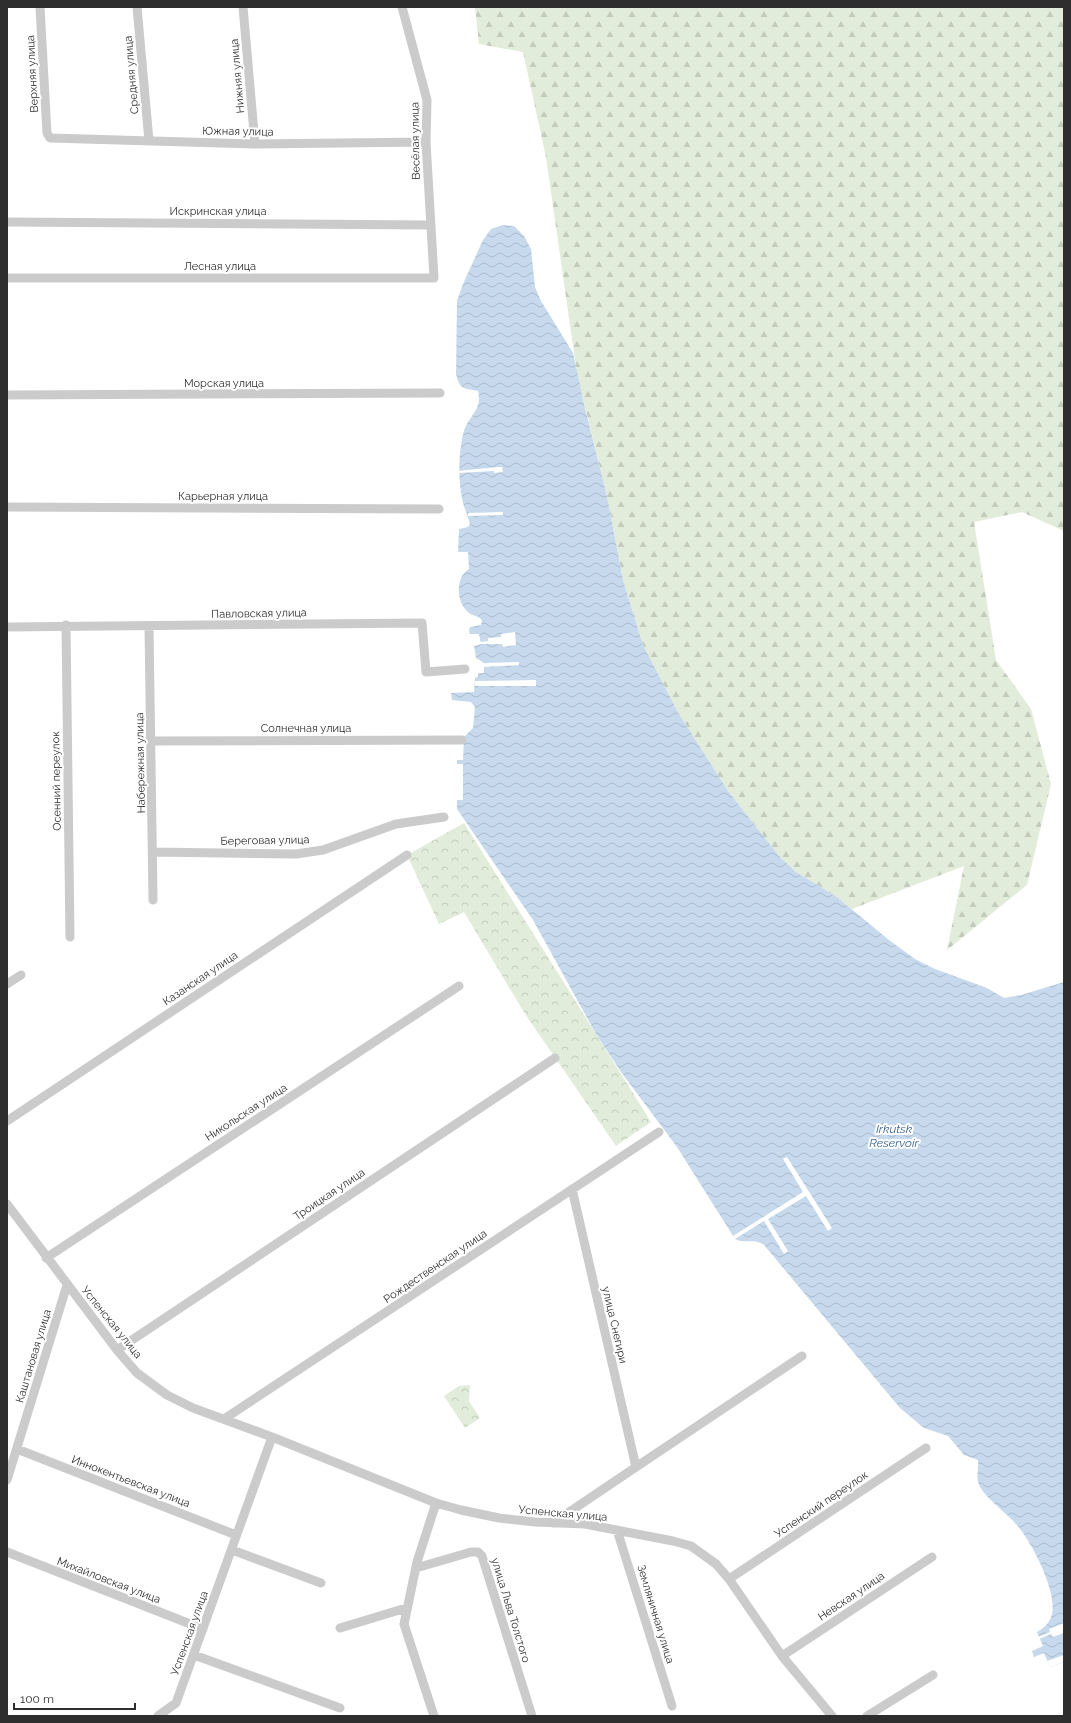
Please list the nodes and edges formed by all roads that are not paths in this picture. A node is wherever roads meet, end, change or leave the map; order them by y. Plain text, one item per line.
1 (40, 7) edge
2 (137, 7) edge
3 (243, 7) edge
4 (402, 7) edge
5 (50, 138) joint
6 (149, 141) junction
7 (426, 142) junction
8 (255, 144) junction
9 (7, 222) edge
10 (430, 225) junction
11 (7, 278) edge
12 (434, 278) joint
13 (440, 394) dead end
14 (7, 395) edge
15 (7, 507) edge
16 (439, 509) dead end
17 (66, 626) junction
18 (7, 627) edge
19 (149, 627) junction
20 (465, 669) dead end
21 (462, 740) dead end
22 (151, 741) junction
23 (444, 817) dead end
24 (154, 852) junction
25 (407, 855) dead end
26 (153, 900) dead end
27 (70, 937) dead end
28 (20, 975) dead end
29 (7, 984) edge
30 (459, 986) dead end
31 (555, 1058) dead end
32 (7, 1121) edge
33 (659, 1132) dead end
34 (572, 1189) junction
35 (7, 1204) edge
36 (46, 1258) junction
37 (67, 1285) junction
38 (117, 1350) junction
39 (802, 1356) dead end
40 (224, 1419) junction
41 (272, 1437) junction
42 (926, 1448) dead end
43 (17, 1449) junction
44 (636, 1467) junction
45 (7, 1480) edge
46 (436, 1502) junction
47 (553, 1523) junction
48 (617, 1530) junction
49 (236, 1535) junction
50 (232, 1550) junction
51 (7, 1552) edge
52 (932, 1557) dead end
53 (416, 1568) junction
54 (729, 1580) junction
55 (321, 1583) dead end
56 (406, 1608) junction
57 (340, 1628) dead end
58 (203, 1629) junction
59 (194, 1655) junction
60 (782, 1656) junction
61 (933, 1675) dead end
62 (672, 1706) dead end
63 (340, 1708) dead end
64 (158, 1716) edge
65 (434, 1716) edge
66 (532, 1716) edge
67 (832, 1716) edge
68 (867, 1716) edge

1 - 5 street, Верхняя улица
2 - 6 street, Средняя улица
3 - 8 street, Нижняя улица
4 - 7 street, Весёлая улица
5 - 6 street, Южная улица
6 - 8 street, Южная улица
7 - 8 street, Южная улица
7 - 10 street, Весёлая улица
9 - 10 street, Искринская улица
10 - 12 street, Весёлая улица
11 - 12 street, Лесная улица
13 - 14 street, Морская улица
15 - 16 street, Карьерная улица
17 - 18 street, Павловская улица
17 - 19 street, Павловская улица
17 - 27 street, Осенний переулок
19 - 20 street, Павловская улица
19 - 22 street, Набережная улица
21 - 22 street, Солнечная улица
22 - 24 street, Набережная улица
23 - 24 street, Береговая улица
24 - 26 street, Набережная улица
25 - 32 street, Казанская улица
28 - 29 street
30 - 36 street, Никольская улица
31 - 38 street, Троицкая улица
33 - 34 street, Рождественская улица
34 - 40 street, Рождественская улица
34 - 44 street, улица Снегири
35 - 36 street, Успенская улица
36 - 37 street, Успенская улица
37 - 38 street, Успенская улица
37 - 43 street, Каштановая улица
38 - 40 street, Успенская улица
39 - 44 street
40 - 41 street, Успенская улица
41 - 46 street, Успенская улица
41 - 49 street, Успенская улица
42 - 54 street, Успенский переулок
43 - 45 street, Каштановая улица
43 - 49 street, Иннокентьевская улица
44 - 47 street
46 - 47 street, Успенская улица
46 - 53 street
47 - 48 street, Успенская улица
48 - 54 street, Успенская улица
48 - 62 street, Земляничная улица
49 - 50 street, Успенская улица
50 - 55 street
50 - 58 street, Успенская улица
51 - 58 street, Михайловская улица
52 - 60 street, Невская улица
53 - 56 street
53 - 66 street, улица Льва Толстого
54 - 60 street, Успенская улица
56 - 57 street
56 - 65 street
58 - 59 street, Успенская улица
59 - 63 street
59 - 64 street, Успенская улица
60 - 67 street, Успенская улица
61 - 68 street

